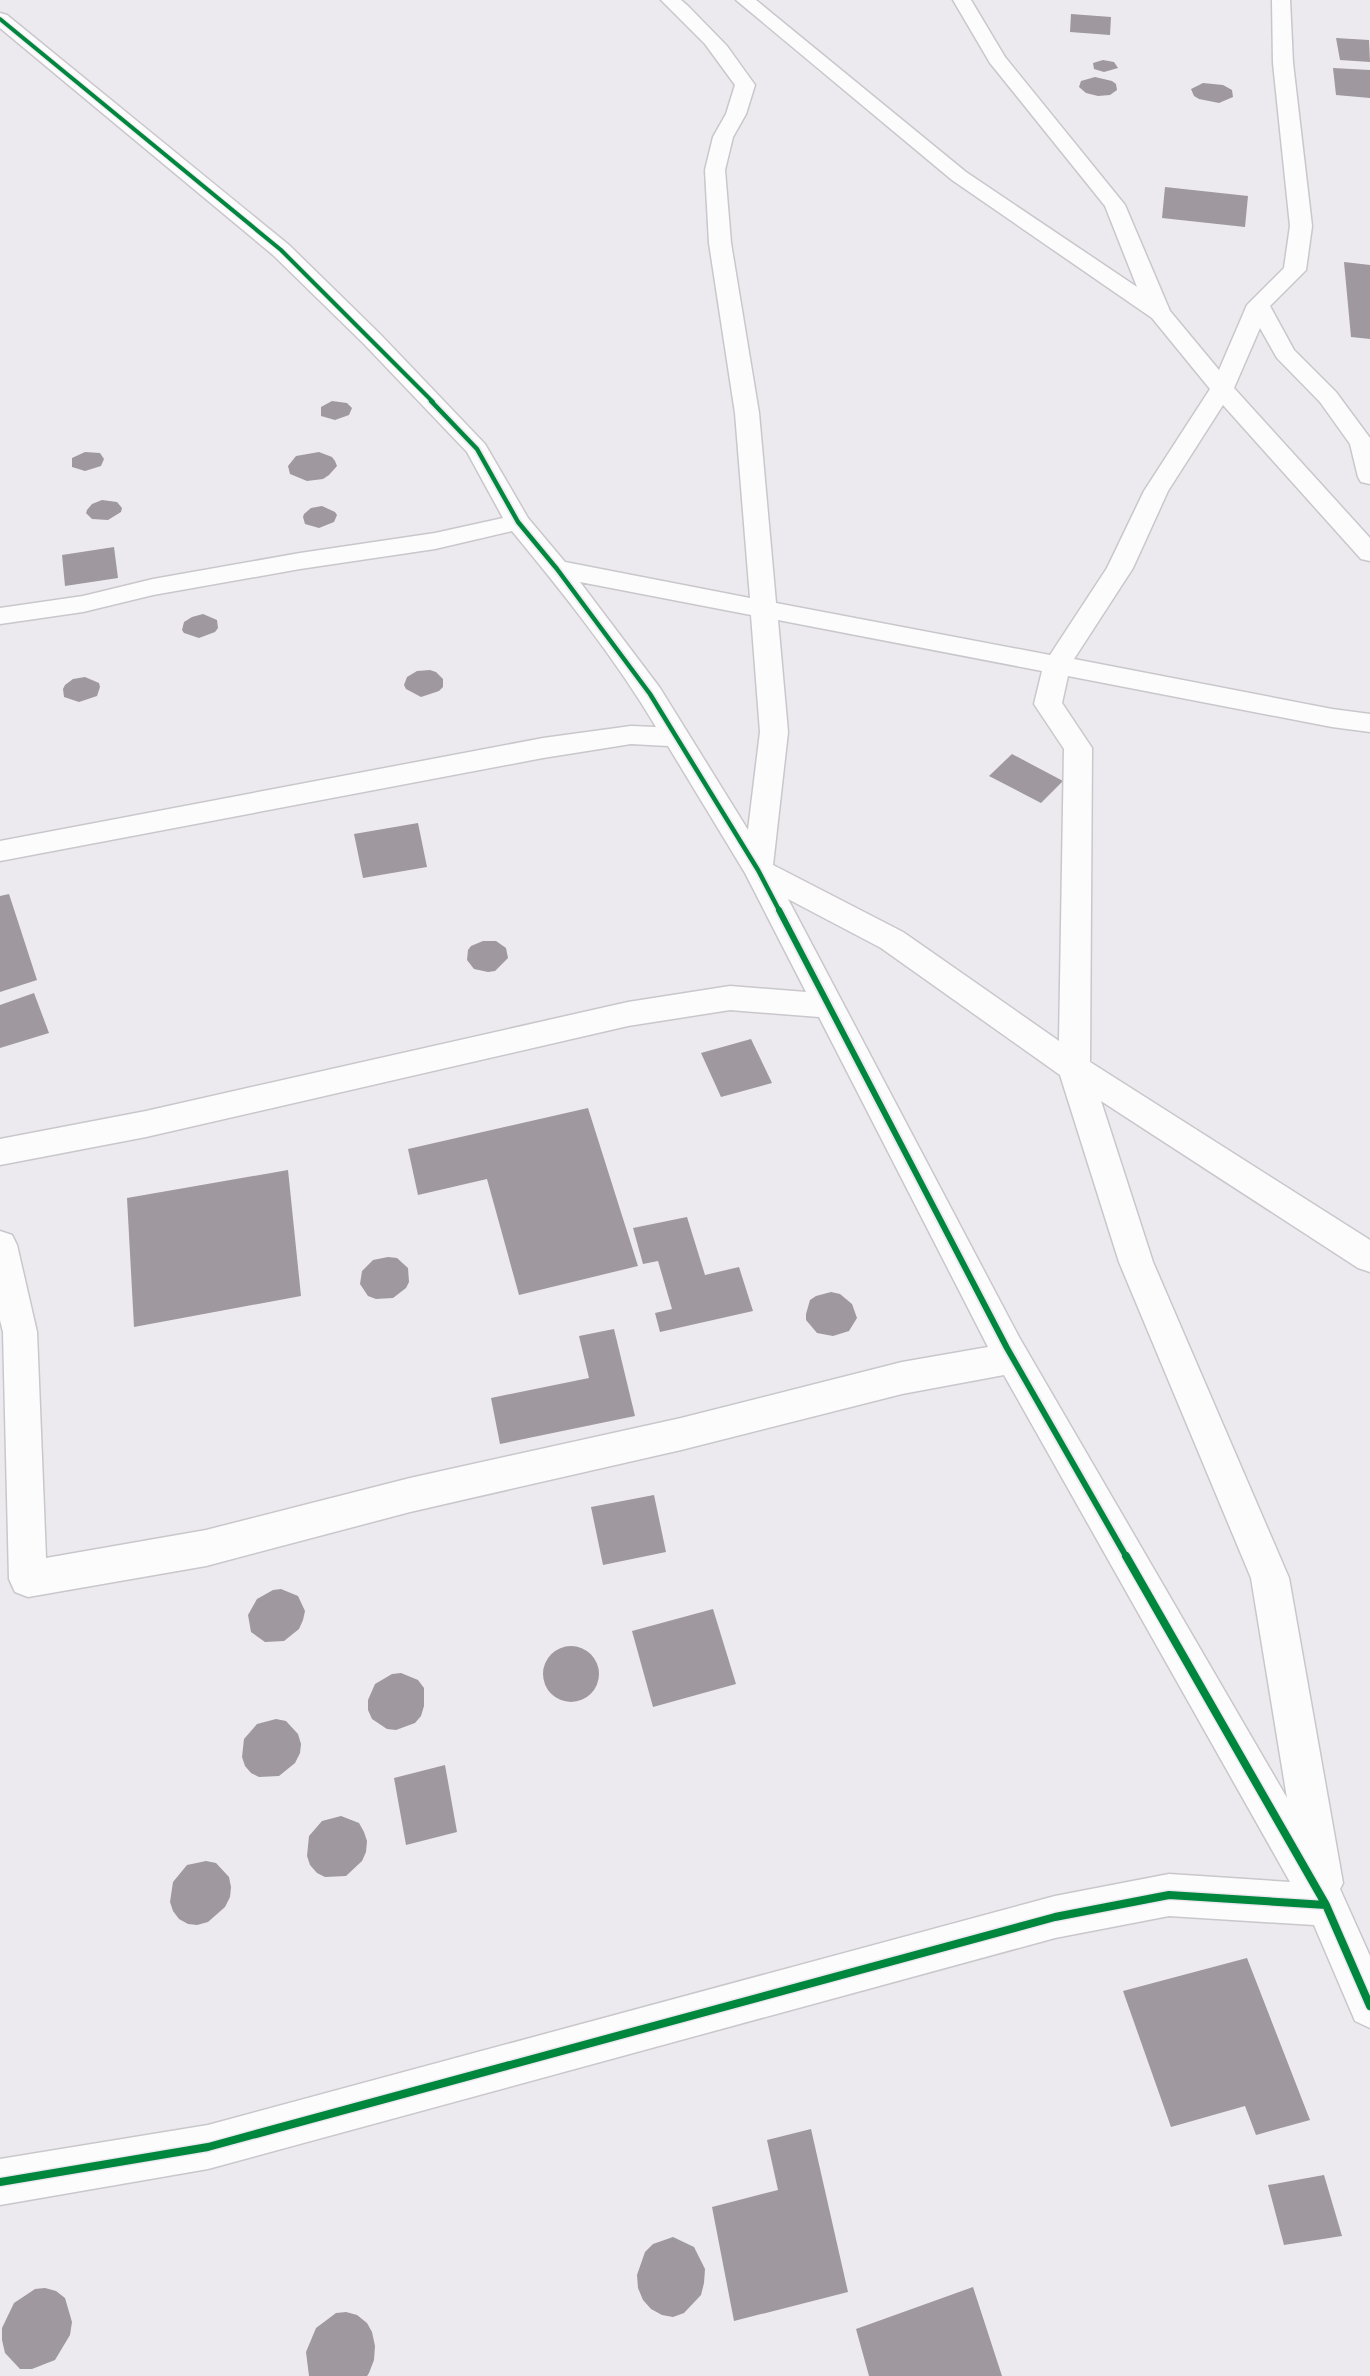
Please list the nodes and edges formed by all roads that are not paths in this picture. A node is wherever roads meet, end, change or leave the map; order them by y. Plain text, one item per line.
1 (670, 0) edge
2 (746, 0) edge
3 (962, 0) edge
4 (1281, 0) edge
5 (0, 19) edge
6 (1258, 305) junction
7 (1160, 313) junction
8 (1222, 389) junction
9 (1370, 477) edge
10 (518, 522) junction
11 (1370, 553) edge
12 (557, 570) junction
13 (764, 609) junction
14 (0, 616) edge
15 (1057, 665) junction
16 (1370, 723) edge
17 (676, 737) junction
18 (0, 851) edge
19 (758, 870) junction
20 (829, 1006) junction
21 (1074, 1068) junction
22 (0, 1152) edge
23 (0, 1245) edge
24 (1370, 1258) edge
25 (1013, 1359) junction
26 (1326, 1905) junction
27 (1370, 2006) edge
28 (0, 2182) edge

1 - 13 street
2 - 7 street
3 - 7 street
4 - 6 street
5 - 10 street
6 - 8 street
6 - 9 street
7 - 8 street
8 - 11 street
8 - 15 street
10 - 12 street
10 - 14 street
12 - 13 street
12 - 17 street
13 - 15 street
13 - 19 street
15 - 16 street
15 - 21 street
17 - 18 street
17 - 19 street
19 - 20 street
19 - 21 street
20 - 22 street
20 - 25 street
21 - 24 street
21 - 26 street
23 - 25 street
25 - 26 street
26 - 27 street
26 - 28 street

